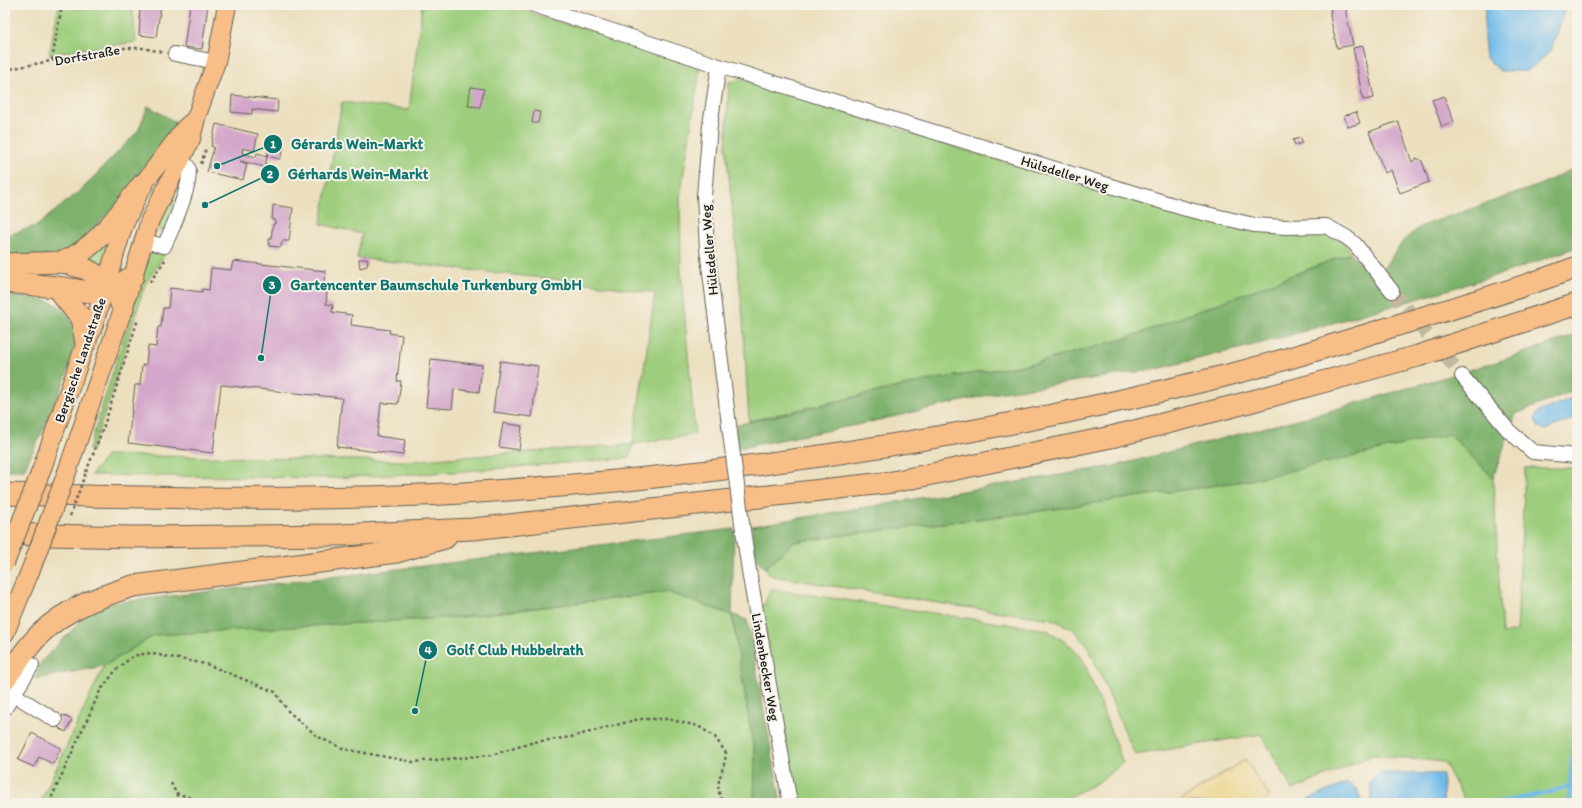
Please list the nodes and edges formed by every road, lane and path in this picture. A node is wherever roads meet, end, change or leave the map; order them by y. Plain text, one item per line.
1 (62, 5) edge
2 (227, 5) edge
3 (534, 5) edge
4 (175, 54) joint
5 (52, 60) junction
6 (216, 62) junction
7 (719, 66) junction
8 (5, 70) edge
9 (196, 118) junction
10 (160, 160) junction
11 (180, 161) junction
12 (140, 191) junction
13 (144, 240) junction
14 (63, 262) junction
15 (5, 264) edge
16 (1577, 267) edge
17 (144, 281) junction
18 (5, 282) edge
19 (56, 287) junction
20 (108, 287) junction
21 (1392, 291) tunnel mouth
22 (1577, 304) edge
23 (131, 312) junction
24 (86, 342) junction
25 (1462, 376) tunnel mouth
26 (1577, 456) edge
27 (86, 472) dead end
28 (5, 494) edge
29 (473, 529) junction
30 (743, 530) joint
31 (5, 534) edge
32 (5, 563) edge
33 (5, 633) edge
34 (32, 664) dead end
35 (9, 687) edge
36 (5, 708) edge
37 (55, 720) dead end
38 (171, 783) dead end
39 (176, 793) junction
40 (51, 803) edge
41 (181, 803) edge
42 (206, 803) edge
43 (723, 803) edge
44 (790, 803) edge

1 - 5 path
2 - 6 main road, Bergische Landstraße
3 - 7 street, Hülsdeller Weg
4 - 5 path, Dorfstraße
4 - 6 street
5 - 8 path, Dorfstraße
6 - 9 main road, Bergische Landstraße
7 - 21 street, Hülsdeller Weg
7 - 30 street, Hülsdeller Weg, bridge
9 - 10 main road, Bergische Landstraße
9 - 11 main road, Bergische Landstraße
10 - 11 street
10 - 12 main road, Bergische Landstraße
11 - 13 main road, Bergische Landstraße
11 - 13 street
12 - 13 main road
12 - 14 highway
12 - 20 main road, Bergische Landstraße
13 - 17 main road, Bergische Landstraße
14 - 15 highway
14 - 20 highway
16 - 28 highway
17 - 20 highway
17 - 23 main road, Bergische Landstraße
18 - 19 highway
19 - 20 highway
19 - 24 highway
20 - 23 highway
20 - 24 main road, Bergische Landstraße
22 - 29 highway
23 - 27 path
23 - 33 main road, Bergische Landstraße, bridge
24 - 32 main road, Bergische Landstraße, bridge
25 - 26 street
29 - 31 highway
29 - 35 highway
30 - 44 street, Lindenbecker Weg
34 - 35 street
35 - 36 street
35 - 37 street
38 - 39 path
39 - 41 path
39 - 42 path
40 - 43 path

